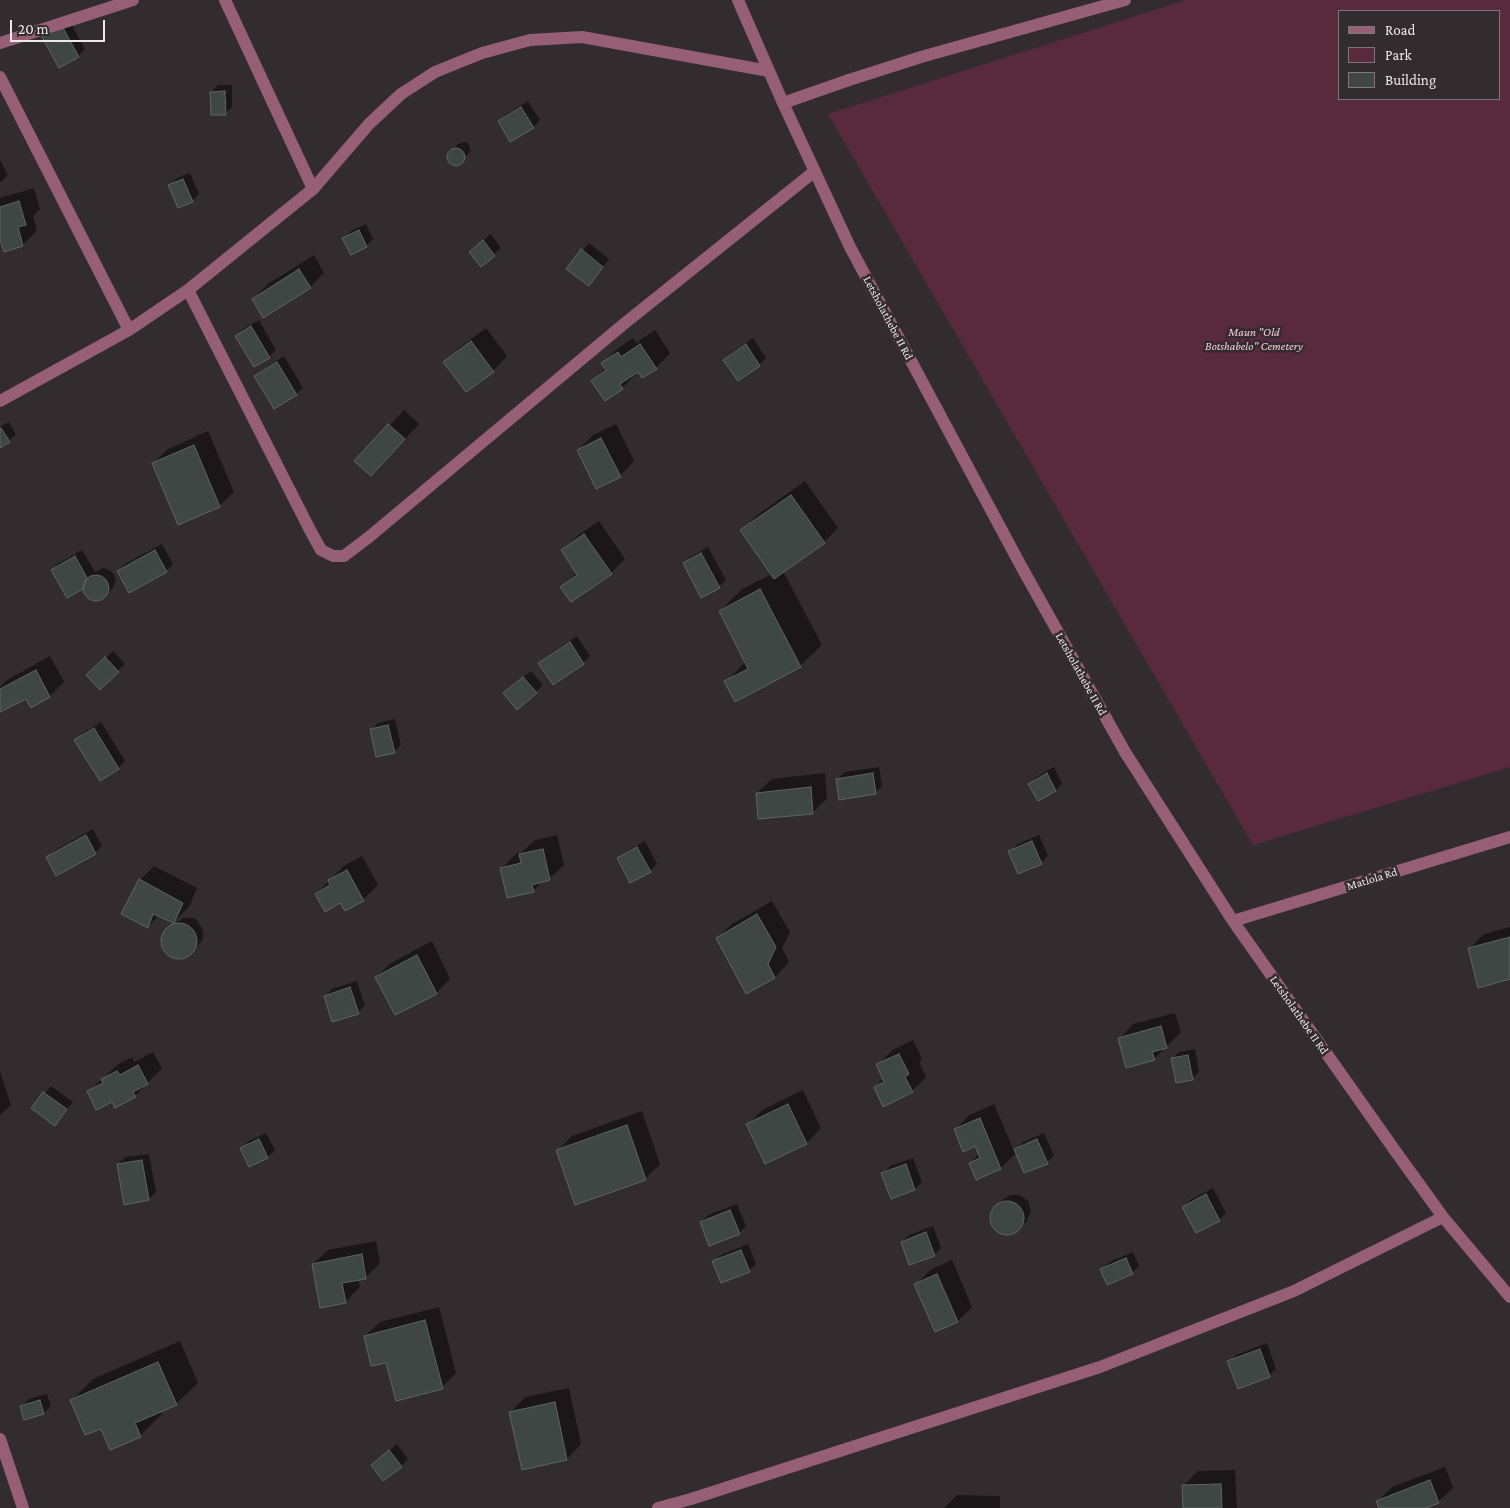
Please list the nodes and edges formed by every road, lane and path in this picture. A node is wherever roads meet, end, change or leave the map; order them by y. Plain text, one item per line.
1 (133, 0) edge
2 (225, 0) edge
3 (738, 0) edge
4 (1125, 0) edge
5 (0, 43) edge
6 (769, 71) junction
7 (0, 77) edge
8 (783, 103) junction
9 (815, 171) junction
10 (313, 189) junction
11 (188, 290) junction
12 (129, 330) junction
13 (0, 400) edge
14 (1510, 837) edge
15 (1233, 921) junction
16 (1443, 1218) junction
17 (1510, 1297) edge
18 (0, 1439) edge
19 (692, 1504) edge
20 (23, 1508) edge
21 (658, 1508) edge

1 - 5 street
2 - 10 street
3 - 6 street, Letsholathebe II Rd
4 - 8 street
6 - 8 street, Letsholathebe II Rd
6 - 10 street
7 - 12 street
8 - 9 street, Letsholathebe II Rd
9 - 11 street
9 - 15 street, Letsholathebe II Rd
10 - 11 street
11 - 12 street
12 - 13 street
14 - 15 street, Matlola Rd
15 - 16 street, Letsholathebe II Rd
16 - 17 street, Letsholathebe II Rd
16 - 19 street
18 - 20 street
19 - 21 street

